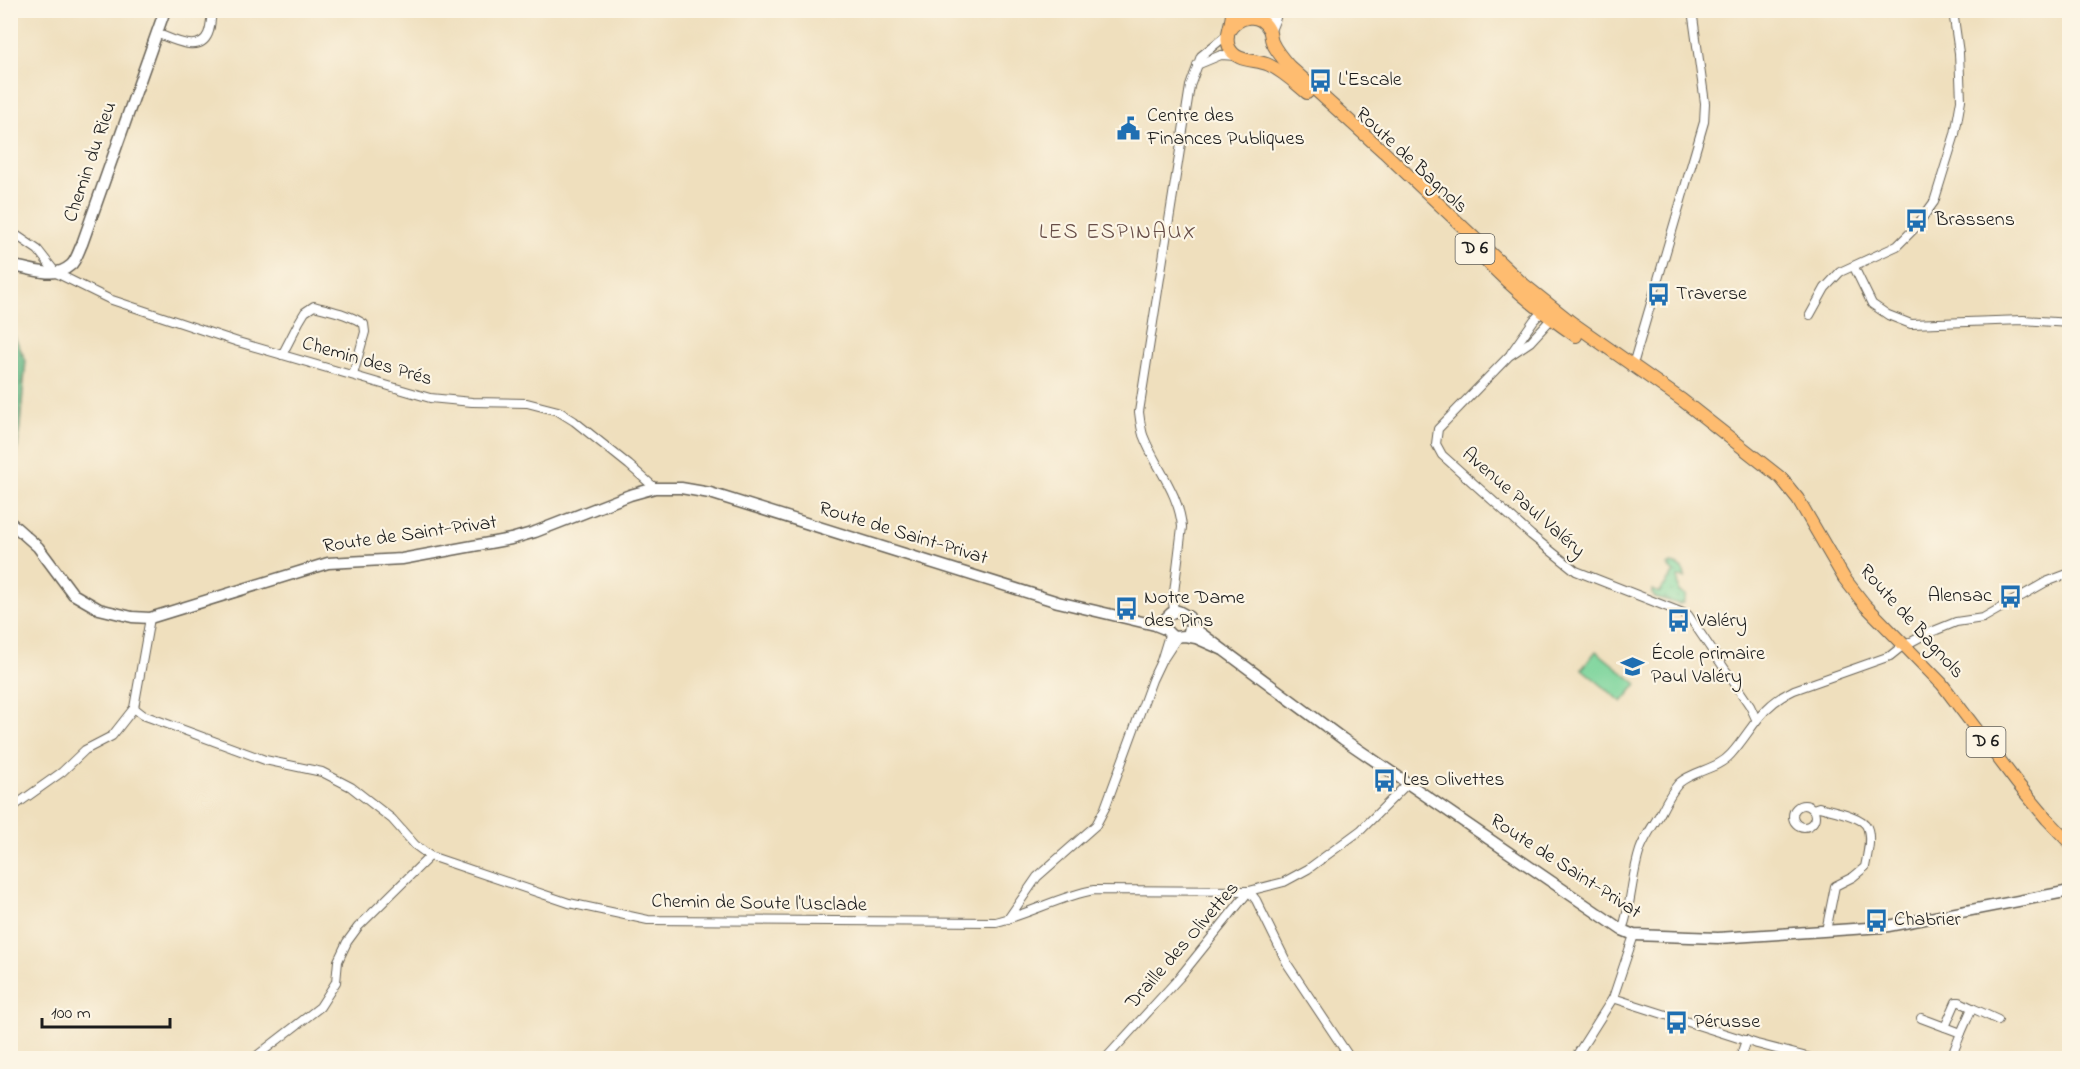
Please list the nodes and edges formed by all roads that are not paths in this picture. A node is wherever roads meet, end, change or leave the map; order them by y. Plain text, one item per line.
1 (165, 10) edge
2 (212, 10) edge
3 (1232, 10) edge
4 (1692, 10) edge
5 (1958, 10) edge
6 (1277, 14) edge
7 (1250, 15) edge
8 (1228, 32) junction
9 (156, 33) junction
10 (1271, 37) junction
11 (1236, 57) junction
12 (1255, 60) junction
13 (1197, 65) junction
14 (1333, 110) junction
15 (10, 231) edge
16 (10, 266) edge
17 (1854, 267) junction
18 (56, 273) junction
19 (1550, 312) junction
20 (1810, 315) dead end
21 (2070, 323) edge
22 (282, 355) junction
23 (1632, 368) junction
24 (353, 375) junction
25 (656, 488) junction
26 (10, 522) edge
27 (2070, 573) edge
28 (150, 618) junction
29 (1174, 626) junction
30 (1191, 626) junction
31 (1905, 645) junction
32 (1221, 648) junction
33 (134, 708) junction
34 (1756, 719) junction
35 (1407, 784) junction
36 (10, 809) edge
37 (1813, 809) dead end
38 (2068, 844) edge
39 (430, 856) junction
40 (2070, 884) edge
41 (1249, 891) junction
42 (2070, 891) edge
43 (2052, 895) junction
44 (1008, 919) junction
45 (1622, 930) junction
46 (1826, 931) junction
47 (1634, 935) junction
48 (1613, 998) junction
49 (1972, 1008) junction
50 (1921, 1018) dead end
51 (1998, 1020) dead end
52 (1946, 1027) junction
53 (1961, 1033) junction
54 (1746, 1040) junction
55 (254, 1059) edge
56 (1106, 1059) edge
57 (1350, 1059) edge
58 (1575, 1059) edge
59 (1740, 1059) edge
60 (1811, 1059) edge
61 (1951, 1059) edge

1 - 9 street, Chemin du Rieu
2 - 9 street
3 - 8 main road
4 - 23 street
5 - 17 street
6 - 7 street
6 - 10 street
7 - 8 main road
7 - 10 main road
8 - 11 main road
8 - 13 street
9 - 18 street, Chemin du Rieu
10 - 12 main road
10 - 14 main road, D 6
11 - 12 main road
11 - 13 street
12 - 14 main road, D 6
13 - 29 street
14 - 19 main road, Route de Bagnols / D 6
15 - 18 street
16 - 18 street
17 - 20 street
17 - 21 street
18 - 22 street, Chemin des Prés
19 - 23 main road, Route de Bagnols / D 6
19 - 34 street, Avenue Paul Valéry
22 - 24 street, Chemin des Prés
22 - 24 street
23 - 31 main road, Route de Bagnols / D 6
24 - 25 street, Chemin des Prés
25 - 28 street, Route de Saint-Privat
25 - 29 street, Route de Saint-Privat
26 - 28 street, Route de Saint-Privat
27 - 31 street
28 - 33 street
29 - 30 street
29 - 30 street, Route de Saint-Privat
29 - 32 street, Route de Saint-Privat
29 - 44 street
30 - 32 street, Route de Saint-Privat
31 - 34 street
31 - 38 main road, Route de Bagnols / D 6
32 - 35 street, Route de Saint-Privat
33 - 36 street
33 - 39 street, Chemin de Soute l'Usclade
34 - 45 street
35 - 41 street, Draille des Olivettes
35 - 45 street, Route de Saint-Privat
37 - 46 street
39 - 44 street, Chemin de Soute l'Usclade
39 - 55 street
40 - 43 street
41 - 44 street, Chemin de Soute l'Usclade
41 - 56 street, Draille des Olivettes
41 - 57 street
42 - 43 street, Route de Saint-Privat
43 - 46 street, Route de Saint-Privat
45 - 47 street, Route de Saint-Privat
46 - 47 street, Route de Saint-Privat
47 - 48 street
48 - 54 street
48 - 58 street
49 - 51 street
49 - 52 street
49 - 53 street
50 - 52 street
52 - 53 street
53 - 61 street
54 - 59 street
54 - 60 street

